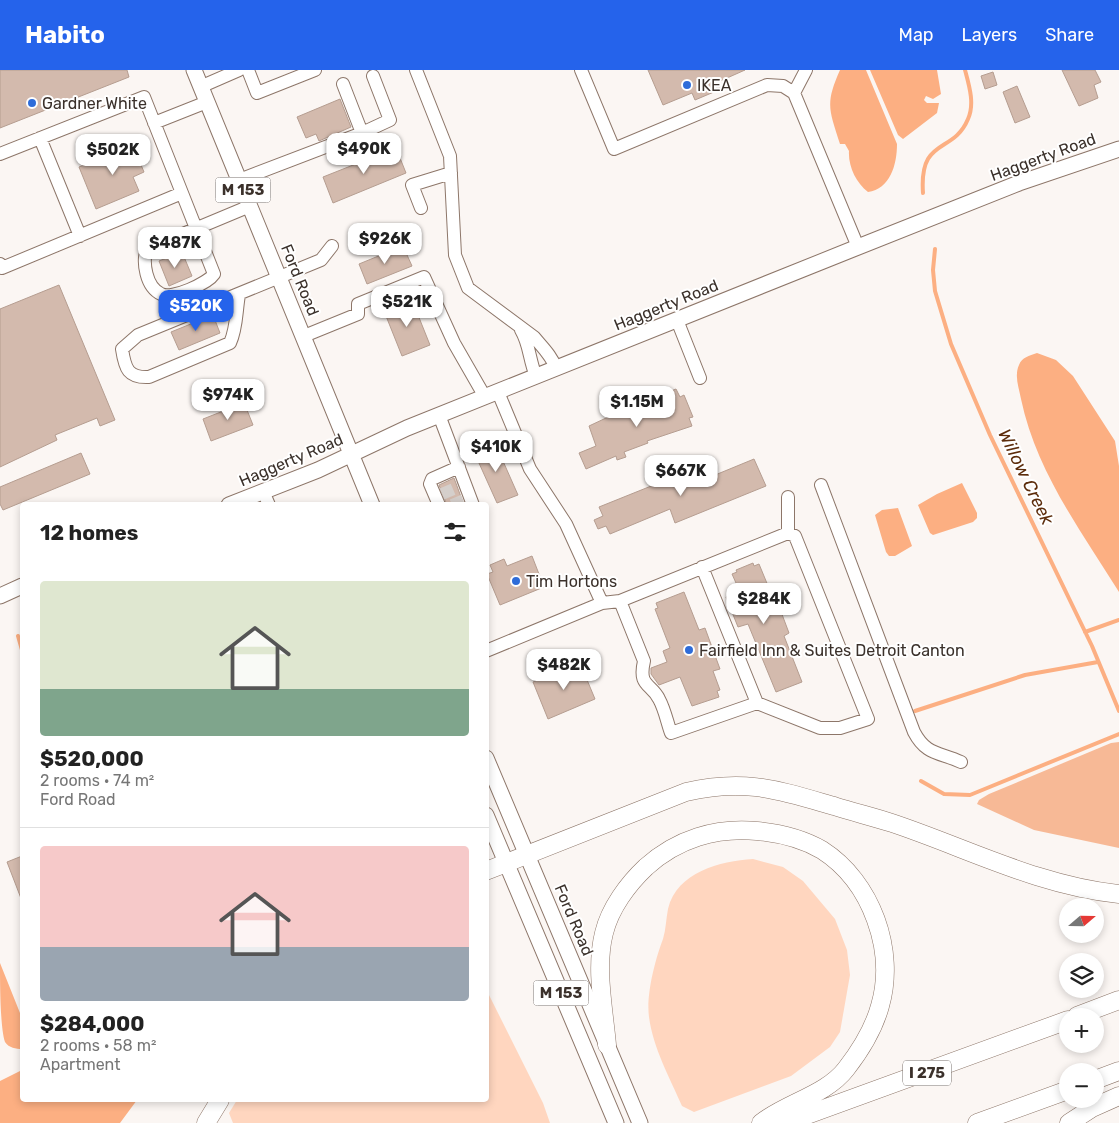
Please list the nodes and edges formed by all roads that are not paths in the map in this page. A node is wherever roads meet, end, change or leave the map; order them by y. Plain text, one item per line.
1 (194, 70) edge
2 (315, 70) edge
3 (416, 70) edge
4 (581, 70) edge
5 (806, 70) edge
6 (246, 72) edge
7 (373, 76) dead end
8 (343, 84) dead end
9 (200, 87) junction
10 (794, 93) junction
11 (207, 102) junction
12 (154, 123) junction
13 (362, 133) junction
14 (40, 138) junction
15 (1119, 149) edge
16 (0, 154) edge
17 (451, 173) junction
18 (239, 180) junction
19 (182, 193) junction
20 (250, 206) junction
21 (421, 208) dead end
22 (196, 228) junction
23 (80, 236) junction
24 (332, 246) dead end
25 (858, 247) junction
26 (0, 264) edge
27 (280, 278) junction
28 (239, 295) junction
29 (677, 320) junction
30 (520, 328) junction
31 (304, 336) junction
32 (556, 368) junction
33 (536, 376) junction
34 (700, 378) dead end
35 (491, 394) junction
36 (439, 415) junction
37 (352, 454) junction
38 (459, 467) junction
39 (821, 485) dead end
40 (788, 497) dead end
41 (266, 498) edge
42 (439, 498) edge
43 (470, 500) edge
44 (245, 502) edge
45 (371, 502) edge
46 (788, 533) junction
47 (702, 567) junction
48 (20, 587) edge
49 (0, 596) edge
50 (620, 600) junction
51 (602, 603) junction
52 (489, 650) edge
53 (757, 704) junction
54 (961, 762) dead end
55 (489, 765) edge
56 (489, 822) edge
57 (528, 855) junction
58 (506, 864) junction
59 (489, 870) edge
60 (1119, 894) edge
61 (1119, 1000) edge
62 (1098, 1008) edge
63 (1059, 1023) edge
64 (607, 1045) junction
65 (1119, 1071) edge
66 (1104, 1077) edge
67 (1059, 1093) edge
68 (1119, 1096) edge
69 (219, 1102) edge
70 (206, 1123) edge
71 (616, 1123) edge
72 (640, 1123) edge
73 (761, 1123) edge
74 (785, 1123) edge
75 (977, 1123) edge
76 (1069, 1123) edge

1 - 9 main road, Ford Road / M 153
2 - 6 lane
3 - 17 lane
4 - 10 lane
5 - 10 lane
6 - 9 lane
7 - 13 lane
8 - 13 lane
9 - 11 main road, Ford Road / M 153
10 - 25 lane
11 - 12 lane
11 - 18 main road, Ford Road / M 153
12 - 14 lane
12 - 19 lane
13 - 18 lane
14 - 16 lane
14 - 23 lane
15 - 25 main road, Haggerty Road
17 - 21 lane
17 - 30 lane
18 - 20 main road, Ford Road / M 153
19 - 22 lane
19 - 23 lane
20 - 22 lane
20 - 27 main road, Ford Road / M 153
22 - 22 lane
23 - 26 lane
24 - 27 lane
25 - 29 main road, Haggerty Road
27 - 28 lane
27 - 31 main road, Ford Road / M 153
28 - 28 lane
29 - 32 main road, Haggerty Road
29 - 34 lane
30 - 32 lane
30 - 33 lane
31 - 35 lane
31 - 37 main road, Ford Road / M 153
32 - 33 main road, Haggerty Road
33 - 35 main road, Haggerty Road
35 - 36 main road, Haggerty Road
35 - 51 lane
36 - 37 main road, Haggerty Road
36 - 38 lane
37 - 41 main road, Haggerty Road
37 - 45 main road, Ford Road / M 153
38 - 42 lane
38 - 43 lane
39 - 54 lane
40 - 46 lane
41 - 44 main road, Haggerty Road
46 - 47 lane
46 - 53 lane
47 - 50 lane
47 - 53 lane
48 - 49 main road
50 - 51 lane
50 - 53 lane
51 - 52 lane
55 - 57 main road, Ford Road / M 153
56 - 58 main road, M 153
57 - 58 highway
57 - 60 highway
57 - 64 main road, Ford Road / M 153
58 - 59 highway
58 - 71 main road, M 153
61 - 62 highway
63 - 74 highway, I 275
64 - 72 main road, Ford Road / M 153
64 - 73 highway
65 - 66 highway
67 - 75 highway
68 - 76 highway
69 - 70 highway

